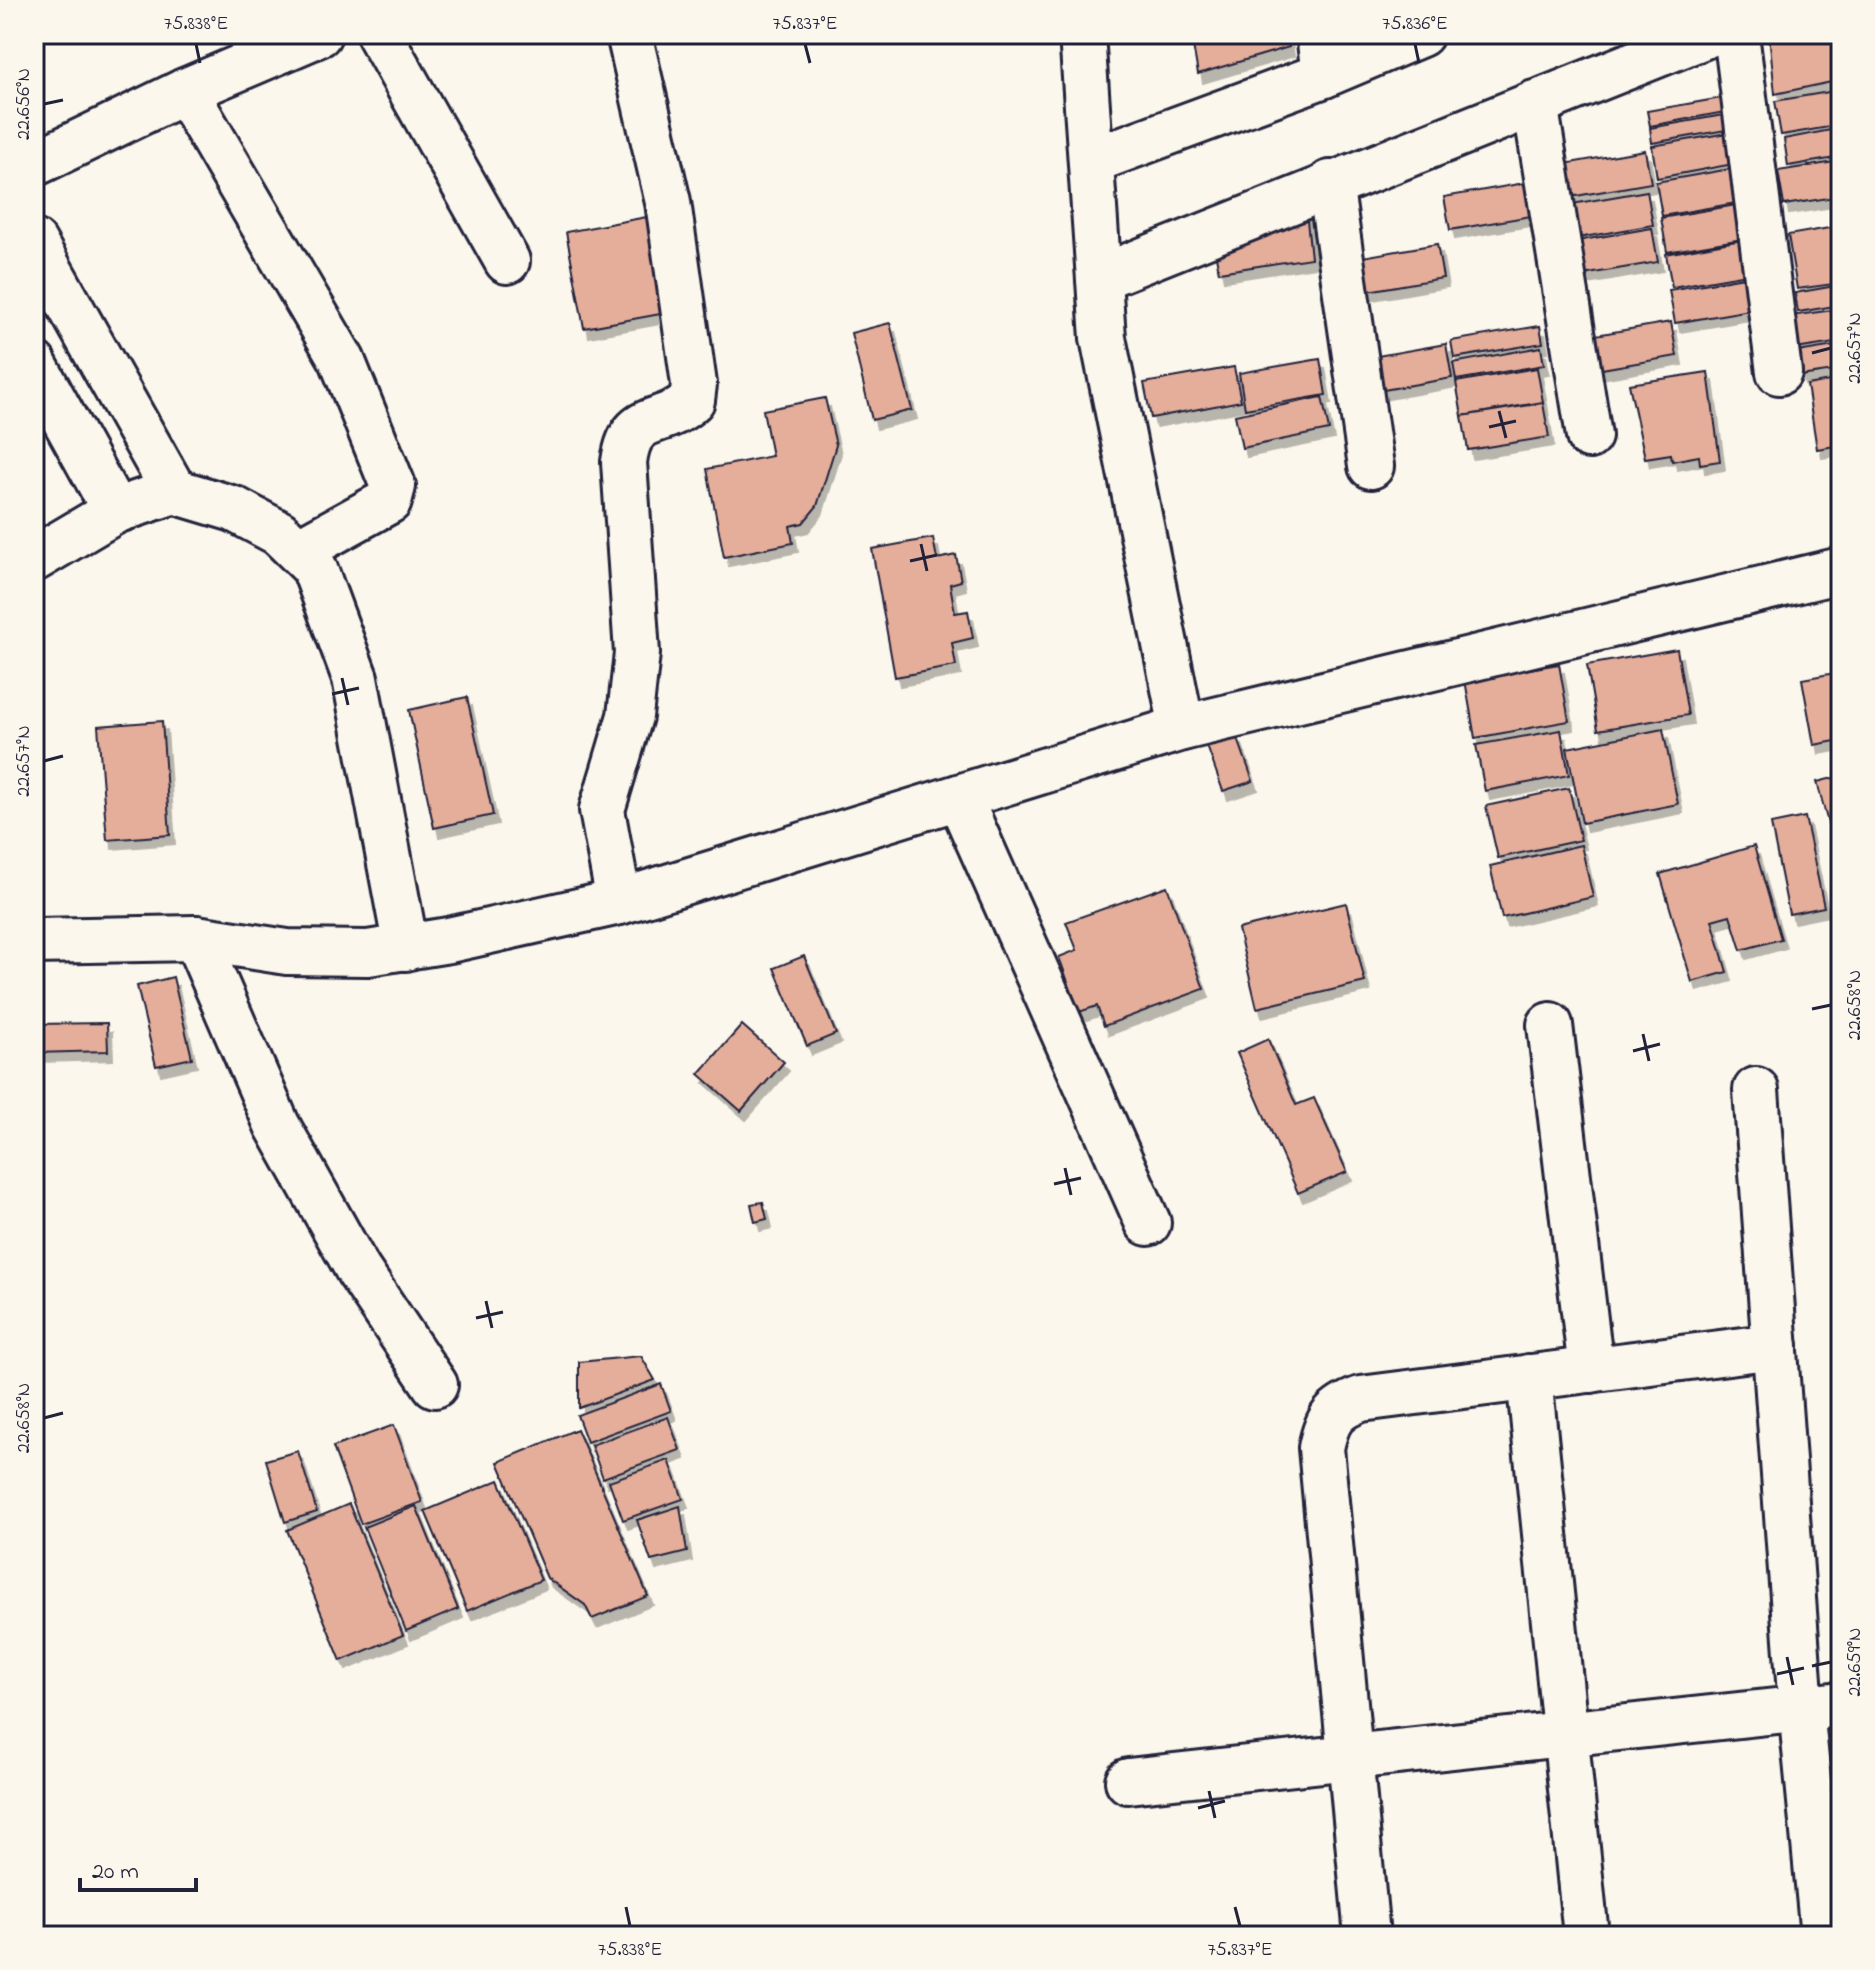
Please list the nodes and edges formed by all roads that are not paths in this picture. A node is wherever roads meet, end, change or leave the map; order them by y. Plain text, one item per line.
1 (319, 34) edge
2 (379, 34) edge
3 (629, 34) edge
4 (1082, 34) edge
5 (1421, 34) edge
6 (1709, 34) edge
7 (1736, 34) edge
8 (1322, 55) edge
9 (185, 91) junction
10 (1535, 103) junction
11 (1091, 161) junction
12 (34, 164) edge
13 (1330, 183) junction
14 (34, 242) edge
15 (507, 261) dead end
16 (1099, 278) junction
17 (34, 364) edge
18 (1779, 372) dead end
19 (1589, 436) dead end
20 (1371, 466) dead end
21 (174, 491) junction
22 (115, 511) junction
23 (298, 551) junction
24 (34, 559) edge
25 (1841, 570) edge
26 (1182, 728) junction
27 (959, 797) junction
28 (619, 902) junction
29 (196, 938) junction
30 (34, 941) edge
31 (387, 950) junction
32 (1550, 1025) dead end
33 (1756, 1090) dead end
34 (1148, 1223) dead end
35 (1775, 1346) junction
36 (1591, 1370) junction
37 (1529, 1377) junction
38 (435, 1385) dead end
39 (1821, 1706) edge
40 (1563, 1734) junction
41 (1349, 1757) junction
42 (1128, 1781) dead end
43 (1367, 1936) edge
44 (1586, 1936) edge
45 (1823, 1936) edge

1 - 9 street
2 - 15 street
3 - 28 street
4 - 11 street
5 - 8 street
6 - 10 street
7 - 18 street
8 - 11 street
9 - 12 street
9 - 23 street
10 - 13 street
10 - 19 street
11 - 16 street
13 - 16 street
13 - 20 street
14 - 21 street
16 - 26 street
17 - 22 street
21 - 22 street
21 - 23 street
22 - 24 street
23 - 31 street
25 - 26 street
26 - 27 street
27 - 28 street
27 - 34 street
28 - 31 street
29 - 30 street
29 - 31 street
29 - 38 street
32 - 36 street
33 - 35 street
35 - 36 street
35 - 39 street
36 - 37 street
37 - 40 street
37 - 41 street
39 - 40 street
39 - 45 street
40 - 41 street
40 - 44 street
41 - 42 street
41 - 43 street

